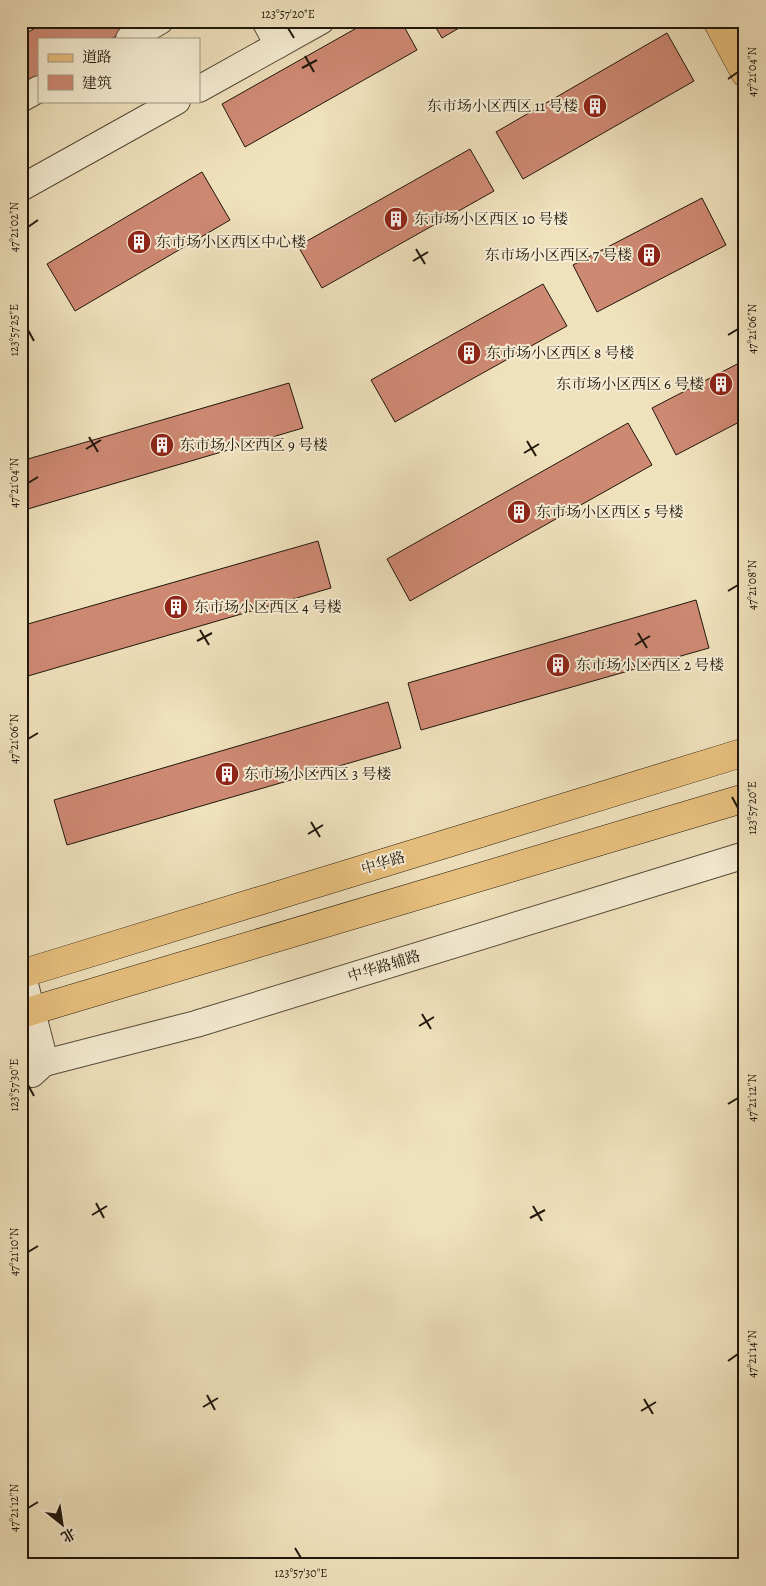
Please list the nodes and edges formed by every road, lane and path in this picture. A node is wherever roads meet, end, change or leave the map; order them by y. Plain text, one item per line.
1 (160, 21) edge
2 (264, 21) edge
3 (321, 21) edge
4 (717, 21) edge
5 (131, 38) edge
6 (278, 45) junction
7 (745, 73) edge
8 (200, 88) edge
9 (38, 90) edge
10 (21, 99) edge
11 (175, 102) edge
12 (21, 188) edge
13 (745, 752) edge
14 (745, 798) edge
15 (745, 855) edge
16 (22, 972) edge
17 (27, 1012) edge
18 (33, 1065) edge
19 (21, 1084) edge

1 - 5 street
2 - 6 street
3 - 6 street
4 - 7 main road
6 - 8 street
9 - 10 street
11 - 12 street
13 - 16 main road, 中华路
14 - 17 main road
15 - 18 street, 中华路辅路
16 - 17 street
17 - 18 street
18 - 19 street

